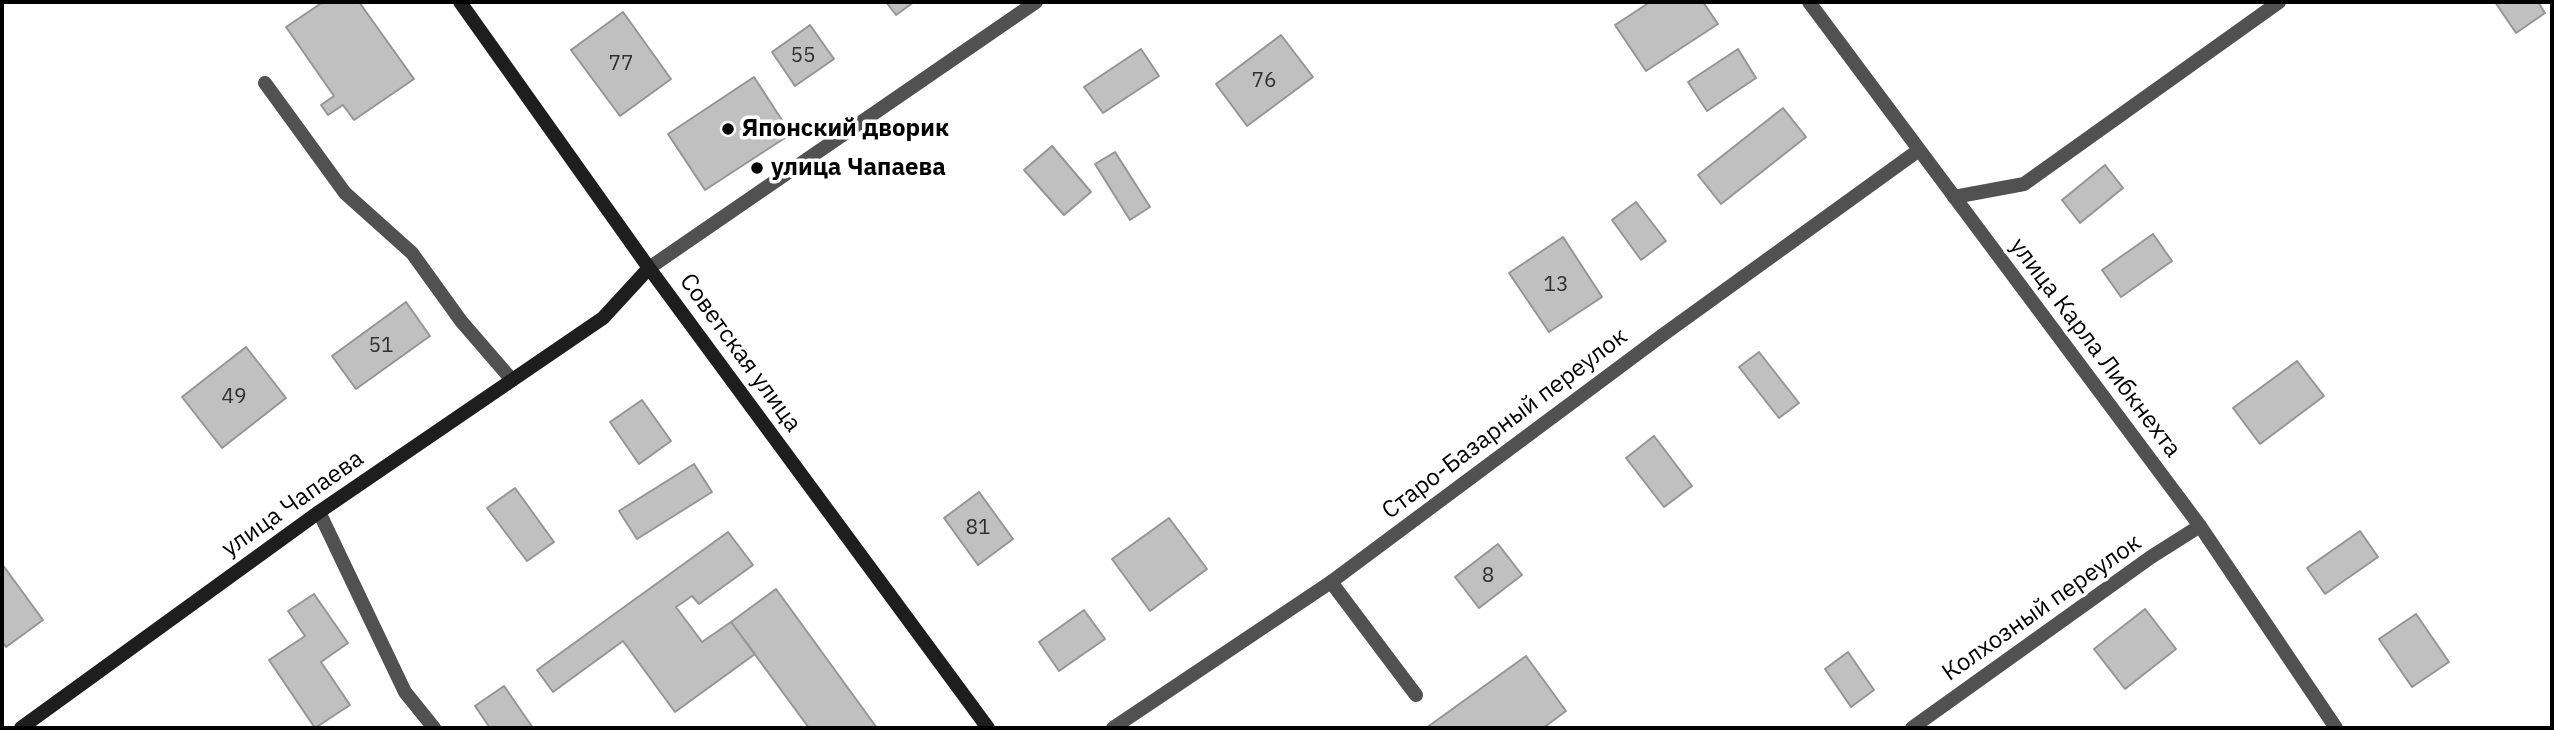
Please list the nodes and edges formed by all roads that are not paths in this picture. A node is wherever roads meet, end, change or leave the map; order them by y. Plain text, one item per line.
1 (460, 2) edge
2 (1036, 2) edge
3 (1809, 2) edge
4 (2279, 2) edge
5 (265, 83) dead end
6 (1919, 150) junction
7 (1954, 197) junction
8 (649, 268) junction
9 (512, 380) junction
10 (319, 512) junction
11 (2200, 526) junction
12 (1331, 582) junction
13 (1416, 695) dead end
14 (21, 728) edge
15 (434, 728) edge
16 (988, 728) edge
17 (1113, 728) edge
18 (1912, 728) edge
19 (2336, 728) edge

1 - 8 street, Советская улица
2 - 8 street, улица Чапаева
3 - 6 street, улица Карла Либкнехта
4 - 7 street
5 - 9 street
6 - 7 street, улица Карла Либкнехта
6 - 12 street, Старо-Базарный переулок
7 - 11 street, улица Карла Либкнехта
8 - 9 street, улица Чапаева
8 - 16 street, Советская улица
9 - 10 street, улица Чапаева
10 - 14 street, улица Чапаева
10 - 15 street
11 - 18 street, Колхозный переулок
11 - 19 street, улица Карла Либкнехта
12 - 13 street
12 - 17 street, Старо-Базарный переулок

